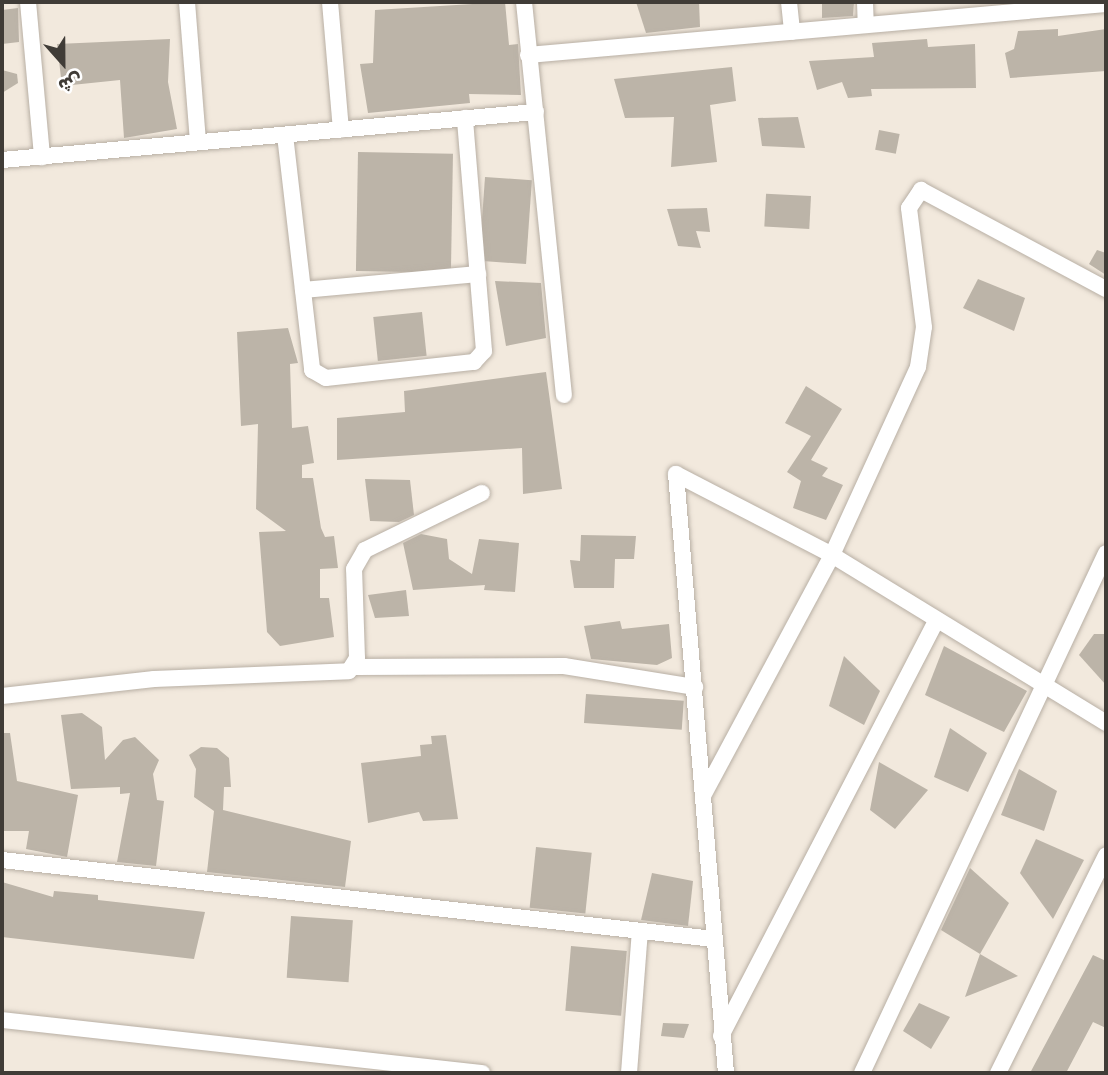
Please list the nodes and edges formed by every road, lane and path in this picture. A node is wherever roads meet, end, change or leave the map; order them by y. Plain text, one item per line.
1 (28, 2) edge
2 (187, 2) edge
3 (331, 2) edge
4 (524, 2) edge
5 (789, 2) edge
6 (865, 2) edge
7 (1106, 4) edge
8 (866, 24) junction
9 (792, 32) junction
10 (528, 55) junction
11 (536, 112) junction
12 (465, 118) junction
13 (341, 130) junction
14 (285, 135) junction
15 (198, 141) junction
16 (42, 157) junction
17 (2, 160) edge
18 (478, 274) junction
19 (1106, 289) edge
20 (303, 290) junction
21 (564, 395) dead end
22 (482, 493) dead end
23 (1106, 552) edge
24 (832, 555) junction
25 (936, 622) junction
26 (356, 667) junction
27 (695, 687) junction
28 (1045, 689) junction
29 (2, 696) edge
30 (1106, 723) edge
31 (704, 794) junction
32 (1106, 855) edge
33 (2, 860) edge
34 (640, 931) junction
35 (713, 939) junction
36 (2, 1020) edge
37 (721, 1037) junction
38 (482, 1073) edge
39 (629, 1073) edge
40 (726, 1073) edge
41 (862, 1073) edge
42 (998, 1073) edge

1 - 16 street
2 - 15 street
3 - 13 street
4 - 10 street
5 - 9 street
6 - 8 street
7 - 8 street
8 - 9 street
9 - 10 street
10 - 11 street
11 - 12 street
11 - 21 street
12 - 13 street
12 - 18 street
13 - 14 street
14 - 15 street
14 - 20 street
15 - 16 street
16 - 17 street
18 - 20 street
18 - 20 street
19 - 24 street
22 - 26 street
23 - 28 street
24 - 25 street
24 - 27 street
24 - 31 street
25 - 28 street
25 - 37 street
26 - 27 street
26 - 29 street
27 - 31 street
28 - 30 street
28 - 41 street
31 - 35 street
32 - 42 street
33 - 34 street
34 - 35 street
34 - 39 street
35 - 37 street
36 - 38 street
37 - 40 street

